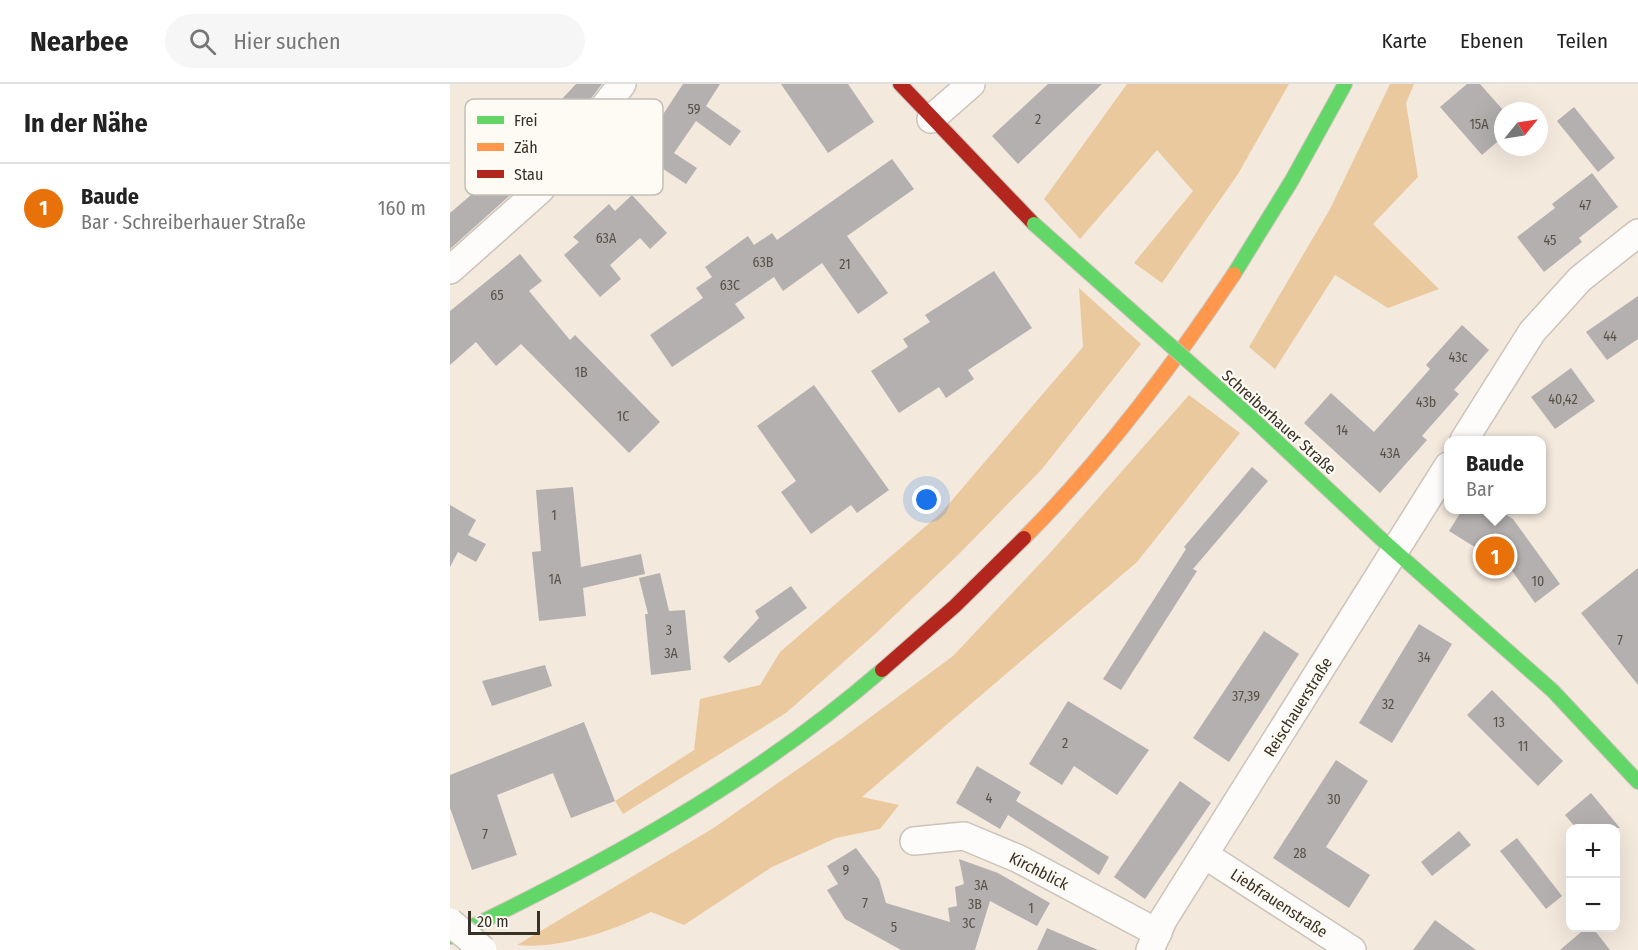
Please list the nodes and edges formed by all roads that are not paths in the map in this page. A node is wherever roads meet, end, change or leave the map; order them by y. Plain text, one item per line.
1 (622, 84) edge
2 (900, 84) edge
3 (971, 84) edge
4 (1345, 84) edge
5 (610, 99) edge
6 (932, 119) junction
7 (534, 195) edge
8 (1638, 233) edge
9 (450, 270) edge
10 (1467, 436) edge
11 (1444, 474) edge
12 (1395, 551) junction
13 (1638, 782) edge
14 (914, 841) dead end
15 (1205, 855) junction
16 (450, 922) edge
17 (450, 938) edge
18 (1154, 941) edge
19 (483, 950) edge
20 (1352, 950) edge

1 - 5 street
2 - 6 main road, Schreiberhauer Straße
3 - 6 street
4 - 17 main road
6 - 12 main road, Schreiberhauer Straße, bridge
7 - 9 street
8 - 10 street
11 - 12 street, Reischauerstraße
12 - 13 main road, Schreiberhauer Straße
12 - 15 street, Reischauerstraße
14 - 18 street, Kirchblick
15 - 18 street, Reischauerstraße
15 - 20 street, Liebfrauenstraße
16 - 19 street, bridge

